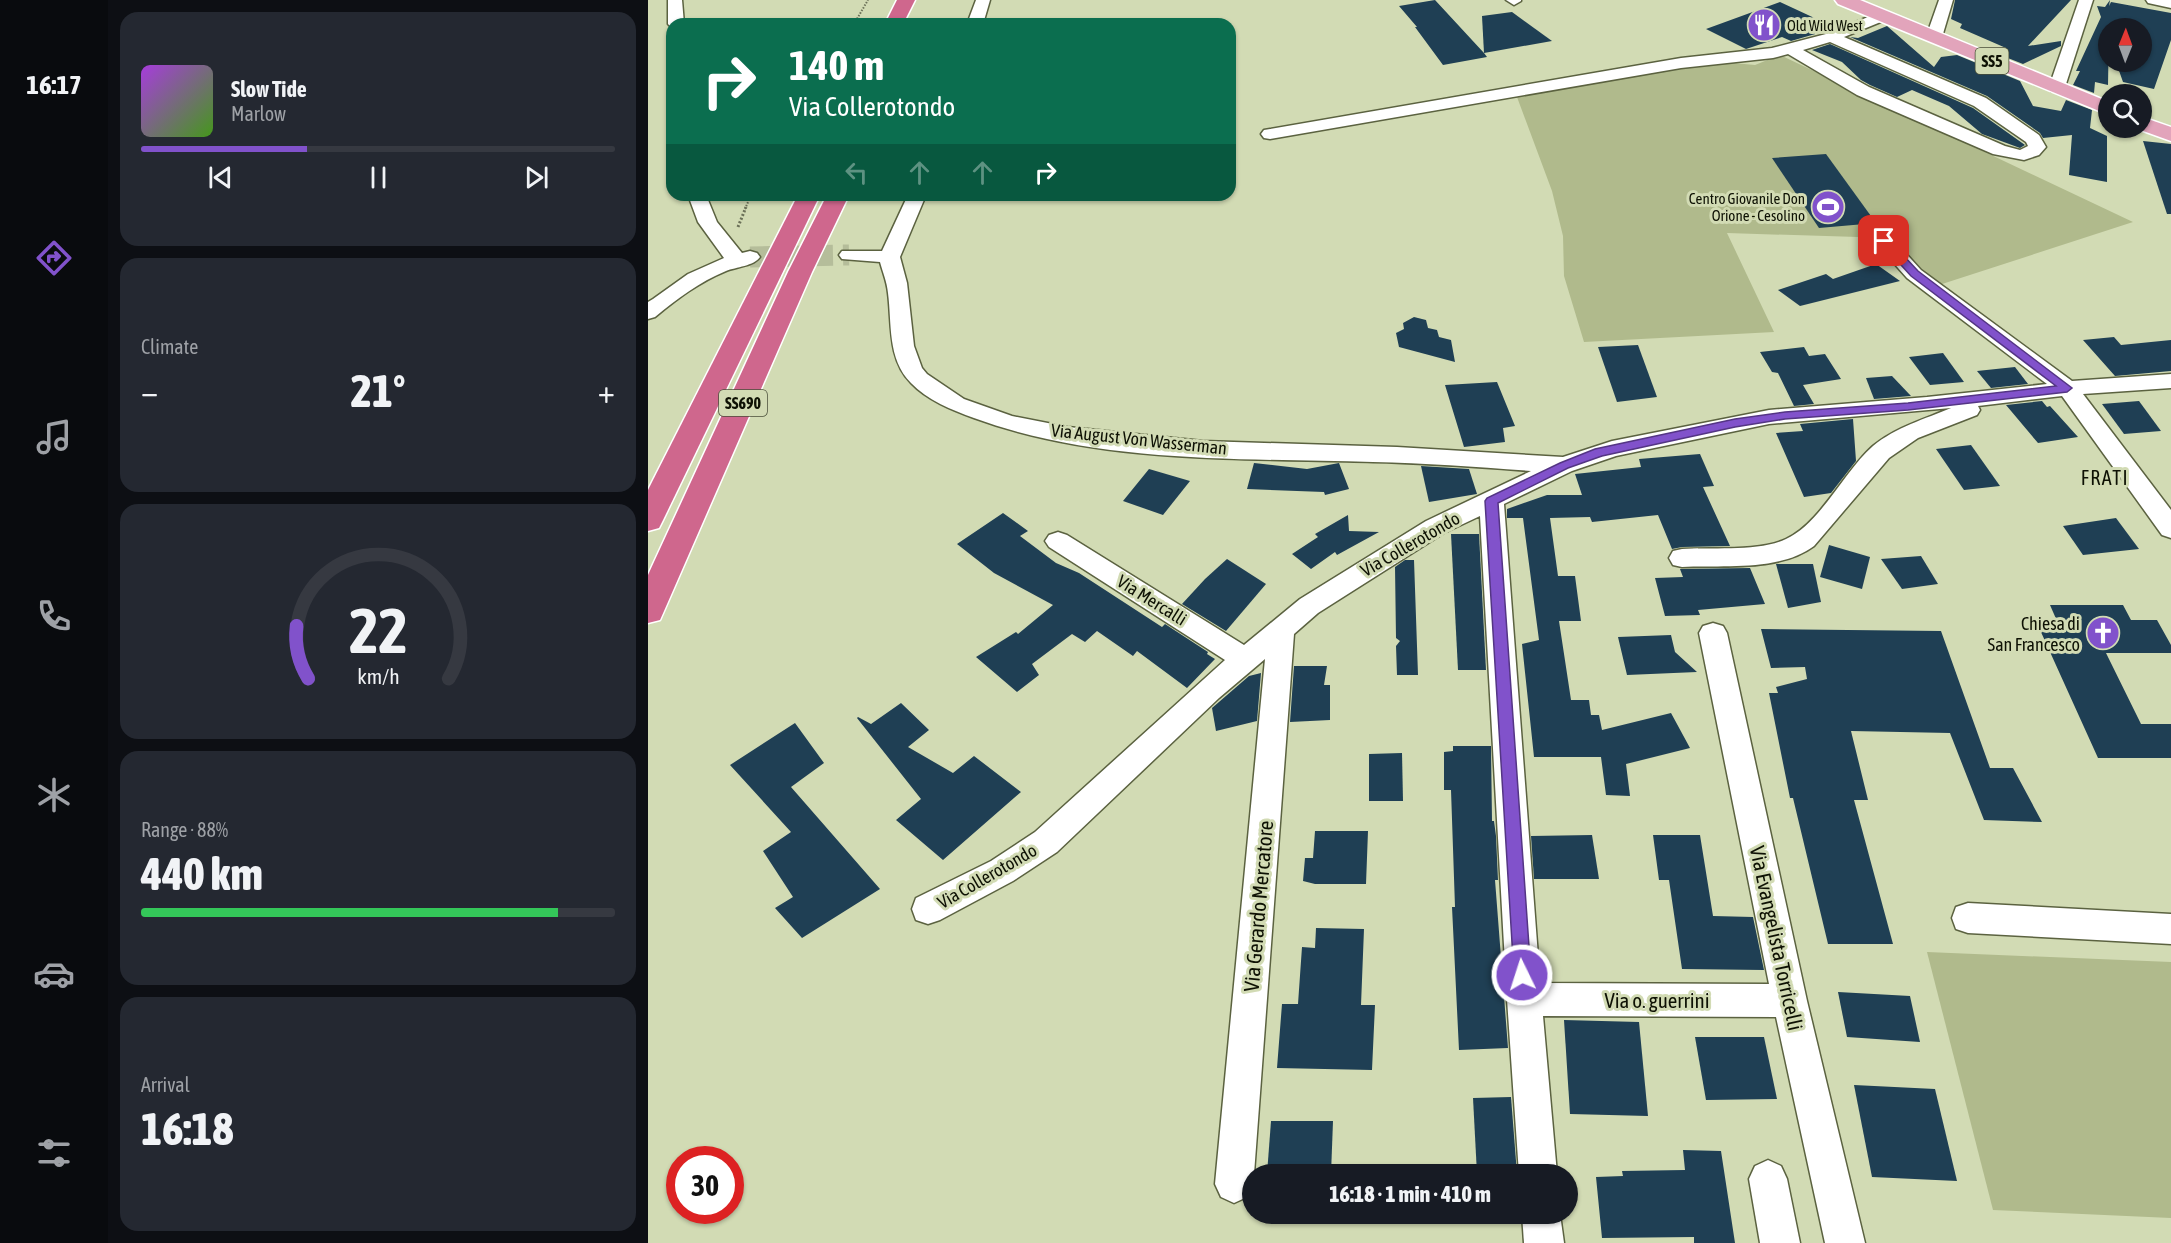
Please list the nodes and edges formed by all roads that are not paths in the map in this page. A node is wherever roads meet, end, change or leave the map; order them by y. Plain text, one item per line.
1 (675, 0) edge
2 (906, 0) edge
3 (983, 0) edge
4 (1844, 0) edge
5 (1946, 0) edge
6 (2086, 0) edge
7 (2153, 0) edge
8 (2171, 4) edge
9 (1874, 9) edge
10 (674, 18) edge
11 (897, 18) edge
12 (977, 18) edge
13 (1831, 37) junction
14 (1934, 37) junction
15 (1791, 49) junction
16 (2057, 87) junction
17 (2098, 104) edge
18 (2152, 127) edge
19 (1270, 134) dead end
20 (2171, 135) edge
21 (698, 201) edge
22 (807, 201) edge
23 (835, 201) edge
24 (914, 201) edge
25 (1884, 241) dead end
26 (849, 255) tunnel mouth
27 (890, 257) junction
28 (648, 314) edge
29 (2171, 381) edge
30 (2067, 388) junction
31 (1986, 398) junction
32 (1564, 465) junction
33 (1491, 501) junction
34 (648, 520) edge
35 (2171, 529) edge
36 (1058, 541) dead end
37 (1682, 558) dead end
38 (648, 611) edge
39 (1281, 628) junction
40 (1713, 633) dead end
41 (1245, 658) junction
42 (928, 909) dead end
43 (1968, 918) dead end
44 (2171, 929) edge
45 (1524, 999) junction
46 (1790, 1001) junction
47 (1537, 1164) edge
48 (1768, 1179) dead end
49 (1234, 1184) dead end
50 (1542, 1224) edge
51 (1544, 1243) edge
52 (1780, 1243) edge
53 (1845, 1243) edge

1 - 10 street
2 - 11 highway
3 - 12 street
4 - 9 main road, SS5
5 - 14 street
6 - 16 street
7 - 8 street
9 - 13 street
9 - 14 main road, SS5
13 - 15 street
13 - 15 street
14 - 16 main road, SS5
15 - 19 street
16 - 17 main road, SS5
18 - 20 main road
21 - 28 street
22 - 34 highway, SS690
23 - 38 highway, SS690
24 - 27 street
25 - 30 street
26 - 27 street
27 - 32 street, Via August Von Wasserman
29 - 30 street, Via Collerotondo
30 - 31 street, Via Collerotondo
30 - 35 street
31 - 32 street, Via Collerotondo
31 - 37 street
32 - 33 street, Via Collerotondo
33 - 39 street, Via Collerotondo
33 - 45 street
36 - 41 street, Via Mercalli
39 - 41 street, Via Collerotondo
39 - 49 street, Via Gerardo Mercatore
40 - 46 street, Via Evangelista Torricelli
41 - 42 street, Via Collerotondo
43 - 44 street
45 - 46 street, Via o. guerrini
45 - 47 street
46 - 53 street, Via Evangelista Torricelli
48 - 52 street
50 - 51 street

